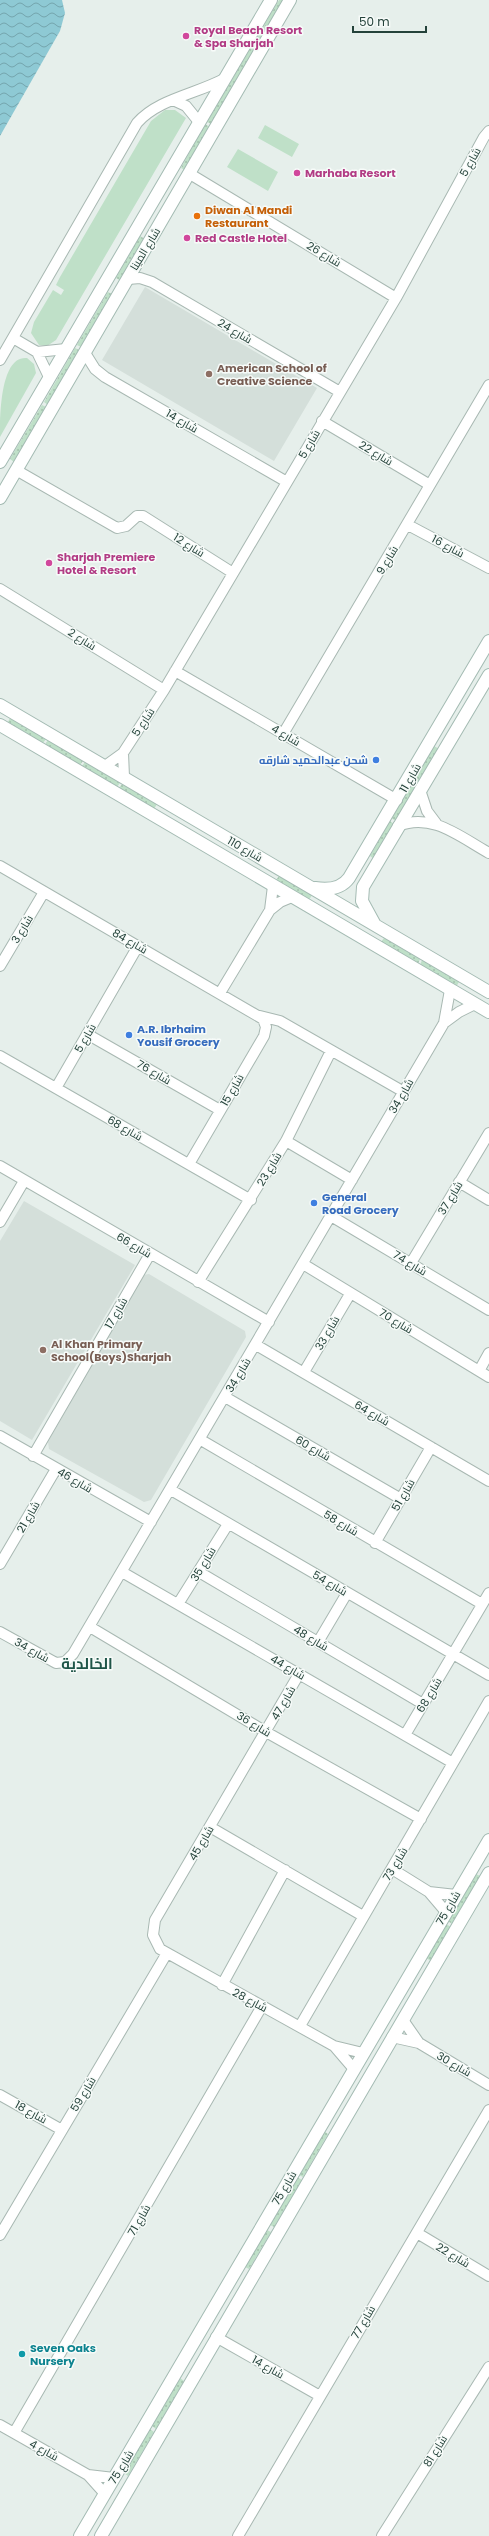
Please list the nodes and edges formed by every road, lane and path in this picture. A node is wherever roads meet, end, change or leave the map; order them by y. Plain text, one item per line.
1 (271, 0) edge
2 (290, 0) edge
3 (224, 79) junction
4 (173, 100) junction
5 (199, 122) junction
6 (489, 131) edge
7 (190, 174) junction
8 (163, 184) junction
9 (153, 235) junction
10 (128, 279) junction
11 (396, 298) junction
12 (13, 338) junction
13 (66, 349) junction
14 (37, 352) junction
15 (85, 352) junction
16 (0, 360) edge
17 (49, 377) junction
18 (489, 385) edge
19 (340, 392) junction
20 (322, 421) junction
21 (0, 462) edge
22 (16, 470) junction
23 (287, 482) junction
24 (430, 485) junction
25 (0, 498) edge
26 (408, 525) junction
27 (489, 568) edge
28 (233, 573) junction
29 (0, 589) edge
30 (489, 642) edge
31 (175, 671) junction
32 (489, 675) edge
33 (164, 690) junction
34 (458, 695) junction
35 (0, 705) edge
36 (0, 725) edge
37 (284, 734) junction
38 (446, 749) junction
39 (123, 753) junction
40 (105, 766) junction
41 (124, 778) junction
42 (420, 790) junction
43 (397, 800) junction
44 (436, 823) junction
45 (398, 826) junction
46 (195, 839) junction
47 (489, 853) edge
48 (256, 855) junction
49 (0, 866) edge
50 (273, 886) junction
51 (312, 888) junction
52 (44, 892) junction
53 (292, 897) junction
54 (270, 910) junction
55 (376, 926) junction
56 (347, 928) junction
57 (138, 946) junction
58 (0, 966) edge
59 (450, 990) junction
60 (489, 992) edge
61 (220, 993) junction
62 (475, 1004) junction
63 (489, 1012) edge
64 (260, 1016) junction
65 (444, 1023) junction
66 (87, 1034) junction
67 (331, 1051) junction
68 (0, 1056) edge
69 (56, 1088) junction
70 (404, 1092) junction
71 (220, 1110) junction
72 (489, 1133) edge
73 (286, 1141) junction
74 (188, 1164) junction
75 (0, 1166) edge
76 (352, 1180) junction
77 (24, 1181) junction
78 (459, 1182) junction
79 (251, 1200) junction
80 (489, 1200) edge
81 (331, 1216) junction
82 (0, 1222) edge
83 (150, 1254) junction
84 (411, 1263) junction
85 (303, 1264) junction
86 (198, 1282) junction
87 (350, 1294) junction
88 (489, 1310) edge
89 (269, 1322) junction
90 (256, 1345) junction
91 (489, 1353) edge
92 (479, 1370) junction
93 (304, 1372) junction
94 (489, 1377) edge
95 (225, 1397) junction
96 (0, 1436) edge
97 (201, 1440) junction
98 (431, 1447) junction
99 (33, 1456) junction
100 (56, 1469) junction
101 (489, 1481) edge
102 (170, 1490) junction
103 (401, 1499) junction
104 (151, 1522) junction
105 (228, 1524) junction
106 (375, 1543) junction
107 (1, 1562) edge
108 (122, 1572) junction
109 (199, 1572) junction
110 (347, 1592) junction
111 (489, 1593) edge
112 (178, 1604) junction
113 (482, 1604) junction
114 (90, 1627) junction
115 (0, 1632) edge
116 (318, 1642) junction
117 (453, 1654) junction
118 (299, 1674) junction
119 (489, 1676) edge
120 (489, 1701) edge
121 (423, 1704) junction
122 (266, 1732) junction
123 (405, 1735) junction
124 (453, 1763) junction
125 (421, 1819) junction
126 (210, 1827) junction
127 (489, 1840) edge
128 (392, 1869) junction
129 (285, 1870) junction
130 (489, 1873) edge
131 (429, 1892) junction
132 (456, 1894) junction
133 (446, 1912) junction
134 (363, 1916) junction
135 (166, 1953) junction
136 (222, 1985) junction
137 (394, 2004) junction
138 (262, 2006) junction
139 (402, 2020) junction
140 (300, 2026) junction
141 (392, 2037) junction
142 (419, 2043) junction
143 (334, 2046) junction
144 (363, 2053) junction
145 (353, 2068) junction
146 (489, 2085) edge
147 (358, 2094) junction
148 (0, 2095) edge
149 (489, 2110) edge
150 (62, 2130) junction
151 (417, 2233) junction
152 (0, 2235) edge
153 (489, 2276) edge
154 (218, 2302) junction
155 (214, 2341) junction
156 (489, 2367) edge
157 (320, 2396) junction
158 (0, 2425) edge
159 (14, 2433) junction
160 (88, 2474) junction
161 (114, 2478) junction
162 (105, 2494) junction
163 (108, 2524) junction
164 (80, 2536) edge
165 (101, 2536) edge
166 (238, 2536) edge
167 (382, 2536) edge

1 - 3 main road, شارع المينا
2 - 7 main road, شارع المينا
3 - 4 street
3 - 5 main road, شارع المينا
4 - 5 street
4 - 12 street
5 - 8 main road, شارع المينا
6 - 11 street, شارع 5
7 - 9 main road, شارع المينا
7 - 11 street, شارع 26
8 - 9 main road
8 - 13 main road, شارع المينا
9 - 10 main road, شارع المينا
10 - 15 main road, شارع المينا
10 - 19 street, شارع 24
11 - 19 street, شارع 5
12 - 14 street
12 - 16 street
13 - 14 street
13 - 17 main road, شارع المينا
14 - 17 street
15 - 22 main road, شارع المينا
15 - 23 street, شارع 14
17 - 21 main road, شارع المينا
18 - 24 street, شارع 9
19 - 20 street, شارع 5
20 - 23 street, شارع 5
20 - 24 street, شارع 22
22 - 25 main road, شارع المينا
22 - 28 street, شارع 12
23 - 28 street, شارع 5
24 - 26 street, شارع 9
26 - 27 street, شارع 16
26 - 37 street, شارع 9
28 - 31 street, شارع 5
29 - 33 street, شارع 2
30 - 34 main road, شارع 11
31 - 33 street, شارع 5
31 - 37 street, شارع 4
32 - 38 main road, شارع 11
33 - 39 street, شارع 5
34 - 38 main road
34 - 43 main road, شارع 11
35 - 40 main road, شارع 110
36 - 46 main road, شارع 110
37 - 43 street, شارع 4
38 - 42 main road, شارع 11
39 - 40 street, شارع 5
39 - 41 street
40 - 41 main road, شارع 110
41 - 48 main road, شارع 110
42 - 44 street
42 - 45 main road, شارع 11
43 - 51 main road, شارع 11
44 - 45 street
44 - 47 street
45 - 55 main road, شارع 11
46 - 48 main road
46 - 50 main road, شارع 110
48 - 51 main road, شارع 110
49 - 52 street, شارع 84
50 - 53 main road, شارع 110
50 - 54 street
51 - 55 main road, شارع 110
52 - 57 street, شارع 84
52 - 58 street, شارع 3
53 - 54 street
53 - 56 main road, شارع 110
54 - 61 street
55 - 56 main road
55 - 60 main road, شارع 110
56 - 59 main road, شارع 110
57 - 61 street, شارع 84
57 - 66 street, شارع 5
59 - 62 main road, شارع 110
59 - 65 street, شارع 34
61 - 64 street, شارع 84
62 - 63 main road, شارع 110
62 - 65 street, شارع 34
64 - 67 street, شارع 84
64 - 71 street, شارع 15
65 - 70 street, شارع 34
66 - 69 street, شارع 5
66 - 71 street, شارع 76
67 - 70 street, شارع 84
67 - 73 street, شارع 23
68 - 69 street, شارع 68
69 - 74 street, شارع 68
70 - 76 street, شارع 34
71 - 74 street, شارع 15
72 - 78 street, شارع 37
73 - 76 street
73 - 79 street, شارع 23
74 - 79 street, شارع 68
75 - 77 street, شارع 66
76 - 81 street, شارع 34
77 - 82 street
77 - 83 street, شارع 66
78 - 80 street
78 - 84 street, شارع 37
79 - 86 street, شارع 23
81 - 84 street, شارع 74
81 - 85 street, شارع 34
83 - 86 street, شارع 66
83 - 99 street, شارع 17
84 - 88 street, شارع 74
85 - 87 street, شارع 70
85 - 89 street, شارع 34
86 - 89 street, شارع 66
87 - 92 street, شارع 70
87 - 93 street, شارع 33
89 - 90 street, شارع 34
90 - 93 street, شارع 64
90 - 95 street, شارع 34
91 - 92 street
92 - 94 street, شارع 70
93 - 98 street, شارع 64
95 - 97 street, شارع 34
95 - 103 street, شارع 60
96 - 99 street, شارع 46
97 - 102 street, شارع 34
97 - 106 street, شارع 58
98 - 101 street, شارع 64
98 - 103 street, شارع 51
99 - 100 street, شارع 46
100 - 104 street, شارع 46
100 - 107 street, شارع 21
102 - 104 street, شارع 34
102 - 105 street, شارع 54
103 - 106 street, شارع 51
104 - 108 street, شارع 34
105 - 109 street, شارع 35
105 - 110 street, شارع 54
106 - 113 street, شارع 58
108 - 112 street, شارع 44
108 - 114 street, شارع 34
109 - 112 street, شارع 35
109 - 116 street, شارع 48
110 - 116 street
110 - 117 street, شارع 54
111 - 113 street, شارع 68
112 - 118 street, شارع 44
113 - 117 street, شارع 68
114 - 115 street, شارع 34
114 - 122 street, شارع 36
116 - 121 street, شارع 48
117 - 119 street, شارع 54
117 - 121 street, شارع 68
118 - 122 street, شارع 47
118 - 123 street, شارع 44
120 - 124 street, شارع 73
121 - 123 street, شارع 68
122 - 125 street, شارع 36
122 - 126 street, شارع 45
123 - 124 street, شارع 44
124 - 125 street, شارع 73
125 - 128 street, شارع 73
126 - 129 street
126 - 135 street, شارع 45
127 - 132 main road, شارع 75
128 - 131 street
128 - 134 street, شارع 73
129 - 134 street
129 - 136 street
130 - 139 main road, شارع 75
131 - 132 street
131 - 133 street
132 - 133 main road, شارع 75
133 - 137 main road, شارع 75
134 - 140 street, شارع 73
135 - 136 street, شارع 28
135 - 150 street, شارع 59
136 - 138 street, شارع 28
137 - 141 main road
137 - 144 main road, شارع 75
138 - 140 street, شارع 28
138 - 159 street, شارع 71
139 - 141 main road, شارع 75
139 - 142 street, شارع 30
140 - 143 street, شارع 28
141 - 142 street, شارع 30
141 - 147 main road, شارع 75
142 - 146 street, شارع 30
143 - 144 street, شارع 28
143 - 145 street, شارع 28
144 - 145 main road, شارع 75
144 - 147 main road
145 - 154 main road, شارع 75
147 - 155 main road, شارع 75
148 - 150 street, شارع 18
149 - 151 street, شارع 77
150 - 152 street, شارع 59
151 - 153 street, شارع 22
151 - 157 street, شارع 77
154 - 155 main road
154 - 161 main road, شارع 75
155 - 157 street, شارع 14
155 - 163 main road, شارع 75
156 - 167 street, شارع 81
157 - 166 street, شارع 77
158 - 159 street, شارع 4
159 - 160 street, شارع 4
160 - 161 street, شارع 4
160 - 162 street, شارع 4
161 - 162 main road, شارع 75
161 - 163 main road
162 - 164 main road, شارع 75
163 - 165 main road, شارع 75

